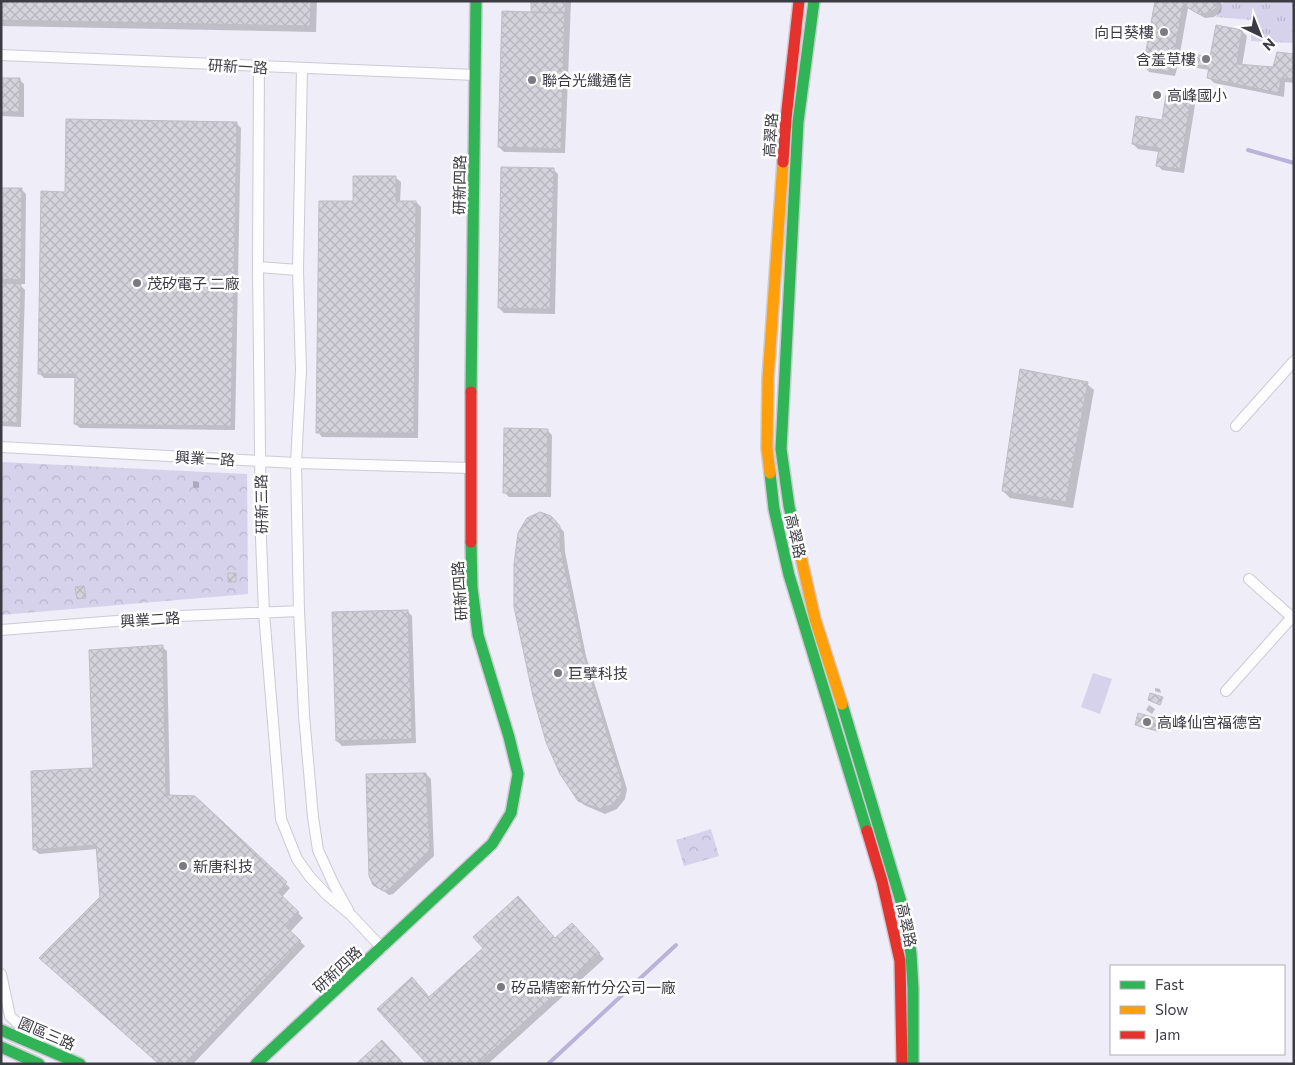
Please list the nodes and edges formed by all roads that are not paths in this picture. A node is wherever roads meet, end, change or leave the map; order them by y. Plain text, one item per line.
1 (476, 1) edge
2 (799, 1) edge
3 (814, 1) edge
4 (1, 55) edge
5 (259, 66) junction
6 (302, 69) junction
7 (475, 76) junction
8 (258, 267) junction
9 (298, 270) junction
10 (1294, 361) edge
11 (1236, 426) dead end
12 (1, 446) edge
13 (260, 461) junction
14 (296, 463) junction
15 (470, 468) junction
16 (1249, 579) dead end
17 (299, 611) junction
18 (264, 613) junction
19 (1293, 618) edge
20 (1, 630) edge
21 (1226, 691) dead end
22 (352, 915) junction
23 (382, 948) junction
24 (1, 974) edge
25 (1, 1030) edge
26 (42, 1047) junction
27 (1, 1048) edge
28 (40, 1064) edge
29 (80, 1064) edge
30 (256, 1064) edge
31 (902, 1064) edge
32 (913, 1064) edge

1 - 7 street, 研新四路
2 - 31 street, 高翠路
3 - 32 street, 高翠路
4 - 5 street, 研新一路
5 - 6 street, 研新一路
5 - 8 street, 研新三路
6 - 7 street, 研新一路
6 - 9 street, 研新三路
7 - 15 street, 研新四路
8 - 9 street
8 - 13 street, 研新三路
9 - 14 street, 研新三路
10 - 11 street
12 - 13 street, 興業一路
13 - 14 street, 興業一路
13 - 18 street, 研新三路
14 - 15 street, 興業一路
14 - 17 street, 研新三路
15 - 23 street, 研新四路
16 - 19 street
17 - 18 street, 興業二路
17 - 22 street, 研新三路
18 - 20 street, 興業二路
18 - 22 street, 研新三路
19 - 21 street
22 - 23 street, 研新三路
23 - 30 street, 研新四路
24 - 26 street
25 - 26 street, 園區三路
26 - 29 street, 園區三路
27 - 28 street, 園區三路

